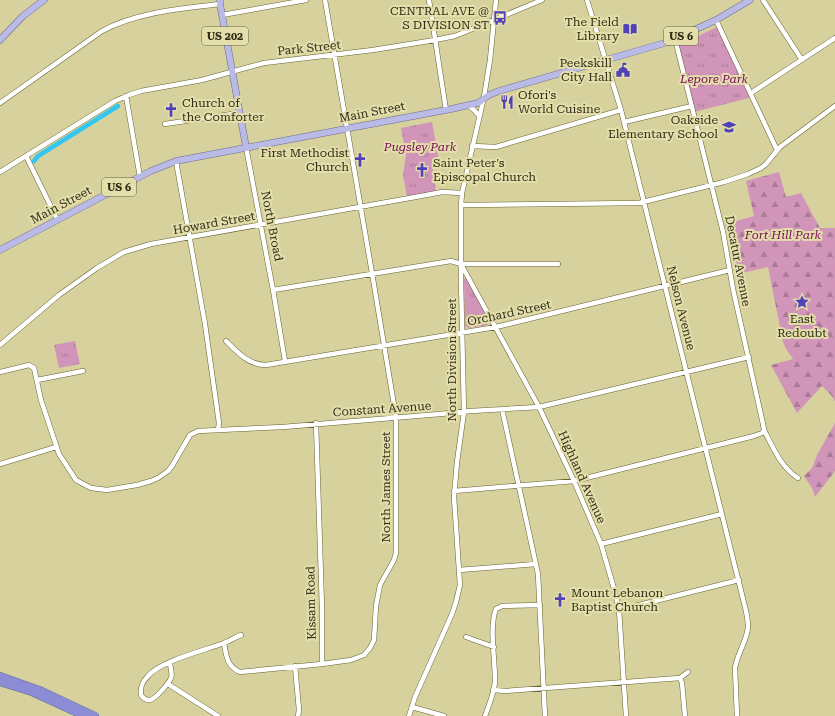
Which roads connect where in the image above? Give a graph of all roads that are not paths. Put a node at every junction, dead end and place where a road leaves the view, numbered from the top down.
1 (44, 0) edge
2 (306, 0) edge
3 (325, 0) edge
4 (428, 0) edge
5 (496, 0) edge
6 (542, 0) edge
7 (587, 0) edge
8 (750, 0) edge
9 (763, 0) edge
10 (220, 2) edge
11 (222, 15) junction
12 (494, 20) junction
13 (716, 20) junction
14 (835, 38) edge
15 (675, 39) junction
16 (0, 40) edge
17 (435, 40) junction
18 (334, 54) junction
19 (606, 60) junction
20 (802, 60) junction
21 (232, 72) junction
22 (751, 93) junction
23 (126, 96) junction
24 (483, 99) junction
25 (0, 103) edge
26 (468, 105) junction
27 (692, 106) junction
28 (835, 106) edge
29 (446, 110) junction
30 (621, 110) junction
31 (239, 113) junction
32 (479, 116) junction
33 (624, 122) junction
34 (166, 124) dead end
35 (347, 128) junction
36 (472, 146) junction
37 (246, 147) junction
38 (777, 150) junction
39 (26, 156) junction
40 (176, 161) junction
41 (0, 172) edge
42 (140, 177) junction
43 (712, 185) junction
44 (462, 193) junction
45 (644, 202) junction
46 (461, 205) junction
47 (361, 207) junction
48 (57, 219) junction
49 (261, 225) junction
50 (189, 238) junction
51 (0, 250) edge
52 (461, 264) junction
53 (558, 264) dead end
54 (730, 270) junction
55 (372, 274) junction
56 (665, 286) junction
57 (273, 290) junction
58 (496, 327) junction
59 (462, 333) junction
60 (226, 341) dead end
61 (0, 345) edge
62 (384, 345) junction
63 (749, 357) junction
64 (285, 361) junction
65 (83, 371) dead end
66 (686, 371) junction
67 (0, 372) edge
68 (37, 380) junction
69 (539, 406) junction
70 (502, 409) junction
71 (464, 412) junction
72 (396, 417) junction
73 (316, 423) junction
74 (218, 430) junction
75 (764, 430) junction
76 (56, 447) junction
77 (705, 448) junction
78 (0, 464) edge
79 (798, 478) dead end
80 (574, 481) junction
81 (519, 485) junction
82 (454, 490) junction
83 (722, 514) junction
84 (601, 544) junction
85 (536, 564) junction
86 (459, 570) junction
87 (739, 580) junction
88 (540, 605) junction
89 (619, 610) junction
90 (241, 635) dead end
91 (466, 636) dead end
92 (224, 643) junction
93 (494, 647) junction
94 (170, 663) junction
95 (322, 664) junction
96 (295, 666) junction
97 (688, 672) dead end
98 (0, 676) edge
99 (680, 678) junction
100 (0, 682) edge
101 (624, 682) junction
102 (168, 684) junction
103 (544, 688) junction
104 (493, 690) junction
105 (412, 707) junction
106 (84, 716) edge
107 (95, 716) edge
108 (218, 716) edge
109 (298, 716) edge
110 (409, 716) edge
111 (444, 716) edge
112 (486, 716) edge
113 (545, 716) edge
114 (626, 716) edge
115 (685, 716) edge
116 (737, 716) edge

1 - 16 main road
2 - 11 street
3 - 18 street, North James Street
4 - 17 street
5 - 12 street, North Division Street
6 - 12 street, Park Street
7 - 19 street, Nelson Avenue
8 - 13 main road, Main Street / US 6
9 - 20 street
10 - 11 main road, US 202
10 - 25 street
11 - 21 main road, US 202
12 - 17 street, Park Street
12 - 24 street, North Division Street
13 - 15 main road, Main Street / US 6
13 - 22 street
14 - 20 street
15 - 19 main road, Main Street / US 6
15 - 27 street, Decatur Avenue
17 - 18 street, Park Street
17 - 29 street
18 - 21 street, Park Street
18 - 35 street, North James Street
19 - 24 main road, Main Street / US 6
19 - 30 street, Nelson Avenue
20 - 22 street
21 - 23 street, Park Street
21 - 31 main road, North Broad / US 202
22 - 38 street
23 - 39 street, Park Street
23 - 42 street
24 - 26 main road, Main Street / US 6
24 - 32 street, North Division Street
26 - 29 main road, Main Street / US 6
26 - 32 street
27 - 33 street
27 - 43 street, Decatur Avenue
28 - 38 street
29 - 35 main road, Main Street / US 6
30 - 33 street, Nelson Avenue
30 - 36 street
31 - 34 street
31 - 37 main road, North Broad / US 202
32 - 36 street, North Division Street
33 - 45 street, Nelson Avenue
35 - 37 main road, Main Street / US 6
35 - 47 street, North James Street
36 - 44 street, North Division Street
37 - 40 main road, Main Street / US 6
37 - 49 street, North Broad
38 - 43 street
39 - 41 street
39 - 48 street
40 - 42 main road, Main Street / US 6
40 - 50 street
42 - 48 main road, Main Street / US 6
43 - 45 street
43 - 54 street, Decatur Avenue
44 - 46 street, North Division Street
44 - 47 street, Howard Street
45 - 46 street
45 - 56 street, Nelson Avenue
46 - 52 street, North Division Street
47 - 49 street, Howard Street
47 - 55 street, North James Street
48 - 51 main road, Main Street / US 6
49 - 50 street, Howard Street
49 - 57 street, North Broad
50 - 61 street, Howard Street
50 - 74 street
52 - 53 street
52 - 55 street
52 - 58 street, Highland Avenue
52 - 59 street, North Division Street
54 - 56 street, Orchard Street
54 - 63 street, Decatur Avenue
55 - 57 street
55 - 62 street, North James Street
56 - 58 street, Orchard Street
56 - 66 street, Nelson Avenue
57 - 64 street, North Broad
58 - 59 street, Orchard Street
58 - 69 street, Highland Avenue
59 - 62 street, Orchard Street
59 - 71 street, North Division Street
60 - 64 street, Orchard Street
62 - 64 street, Orchard Street
62 - 72 street, North James Street
63 - 66 street, Constant Avenue
63 - 75 street, Decatur Avenue
65 - 68 street
66 - 69 street, Constant Avenue
66 - 77 street, Nelson Avenue
67 - 68 street, Constant Avenue
68 - 76 street, Constant Avenue
69 - 70 street, Constant Avenue
69 - 80 street, Highland Avenue
70 - 71 street, Constant Avenue
70 - 81 street
71 - 72 street, Constant Avenue
71 - 82 street, North Division Street
72 - 73 street, Constant Avenue
72 - 95 street, North James Street
73 - 74 street, Constant Avenue
73 - 95 street, Kissam Road
74 - 76 street, Constant Avenue
75 - 77 street
75 - 79 street, Decatur Avenue
76 - 78 street
77 - 80 street
77 - 83 street, Nelson Avenue
80 - 81 street
80 - 84 street, Highland Avenue
81 - 82 street
81 - 85 street
82 - 86 street, North Division Street
83 - 84 street
83 - 87 street, Nelson Avenue
84 - 89 street, Highland Avenue
85 - 86 street
85 - 88 street
86 - 105 street, North Division Street
87 - 89 street
87 - 116 street, Nelson Avenue
88 - 93 street
88 - 103 street
89 - 101 street, Highland Avenue
90 - 92 street
91 - 93 street
92 - 94 street
92 - 96 street
93 - 104 street
94 - 102 street
94 - 102 street
95 - 96 street
96 - 109 street
97 - 99 street
98 - 107 highway
99 - 101 street
99 - 115 street
100 - 106 highway
101 - 103 street
101 - 114 street, Highland Avenue
102 - 108 street
103 - 104 street
103 - 113 street
104 - 112 street
105 - 110 street, North Division Street
105 - 111 street

